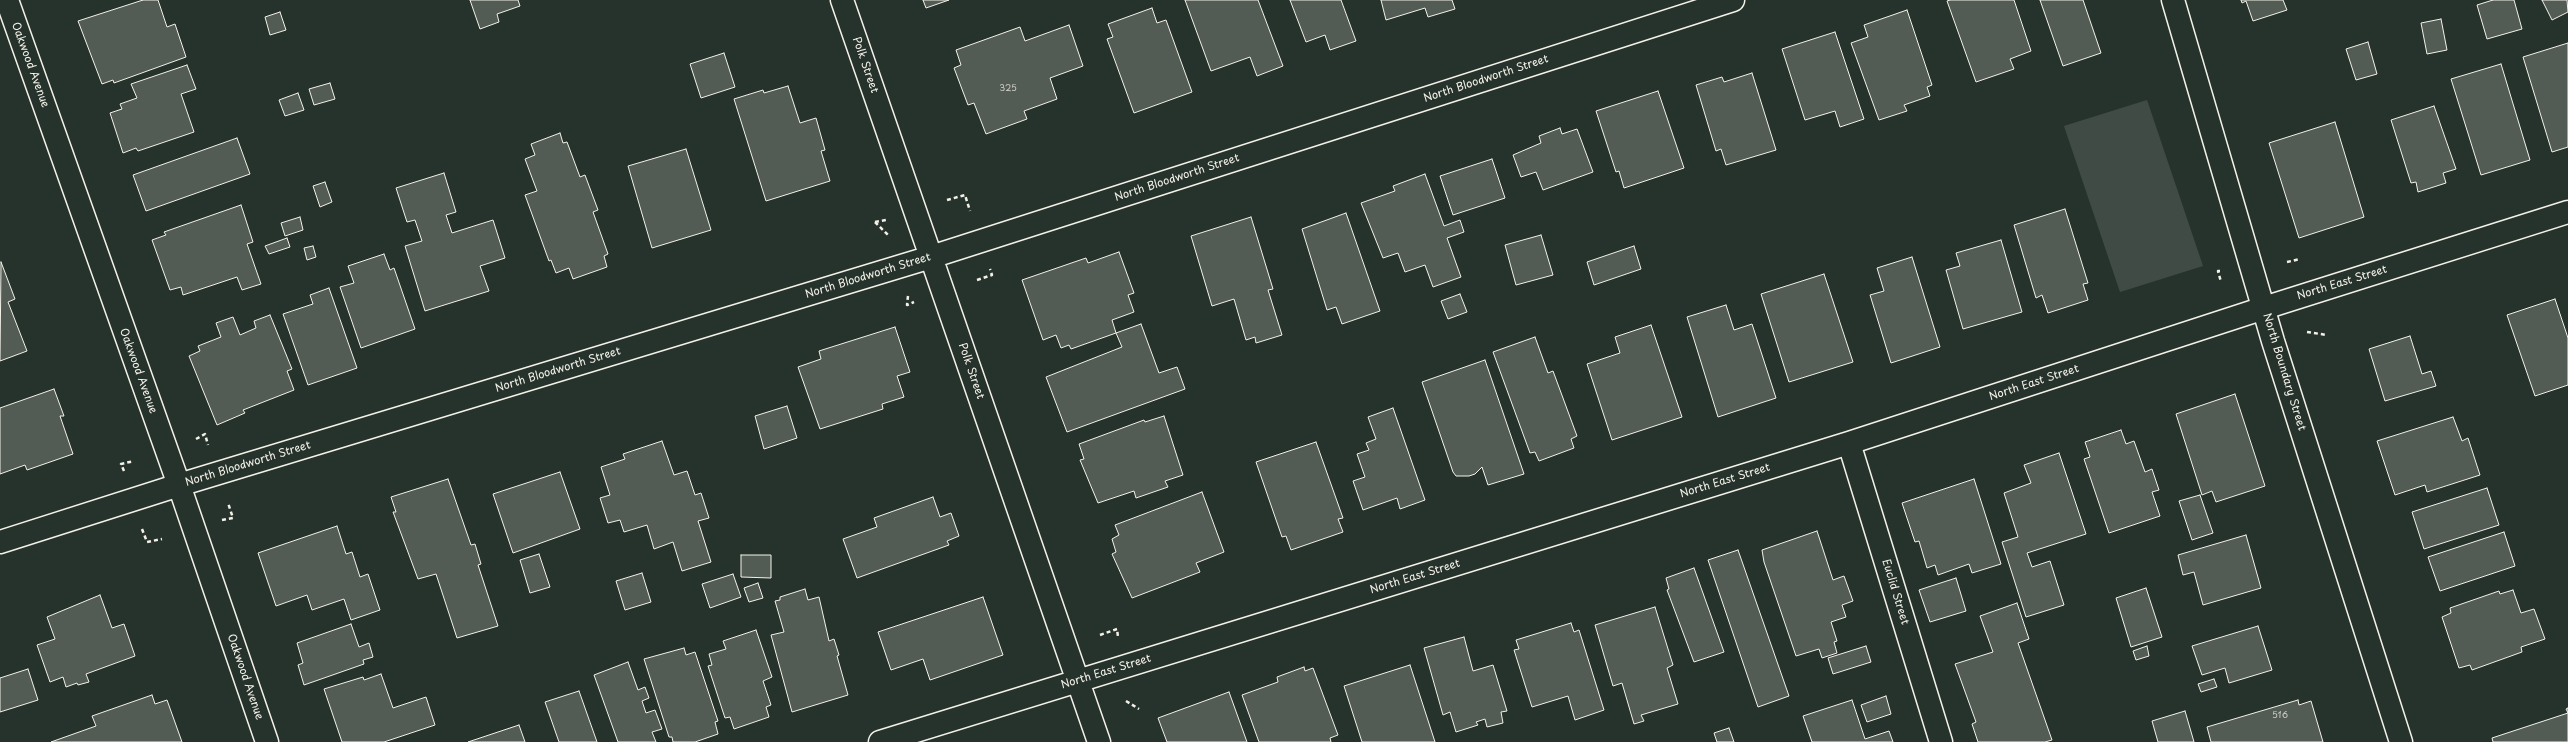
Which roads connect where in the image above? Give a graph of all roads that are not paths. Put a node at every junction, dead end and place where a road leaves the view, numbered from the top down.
1 (7, 0) edge
2 (842, 0) edge
3 (1733, 0) edge
4 (2173, 0) edge
5 (1681, 8) edge
6 (2568, 212) edge
7 (931, 257) junction
8 (2264, 308) junction
9 (1849, 443) junction
10 (179, 485) junction
11 (0, 542) edge
12 (1078, 681) junction
13 (267, 742) edge
14 (880, 742) edge
15 (1099, 742) edge
16 (1941, 742) edge
17 (2401, 742) edge

1 - 10 street, Oakwood Avenue
2 - 7 street, Polk Street
3 - 5 street, North Bloodworth Street
4 - 8 street, North Boundary Street
5 - 7 street, North Bloodworth Street
6 - 8 street, North East Street
7 - 10 street, North Bloodworth Street
7 - 12 street, Polk Street
8 - 9 street, North East Street
8 - 17 street, North Boundary Street
9 - 12 street, North East Street
9 - 16 street, Euclid Street
10 - 11 street, North Bloodworth Street
10 - 13 street, Oakwood Avenue
12 - 14 street, North East Street
12 - 15 street, Polk Street

